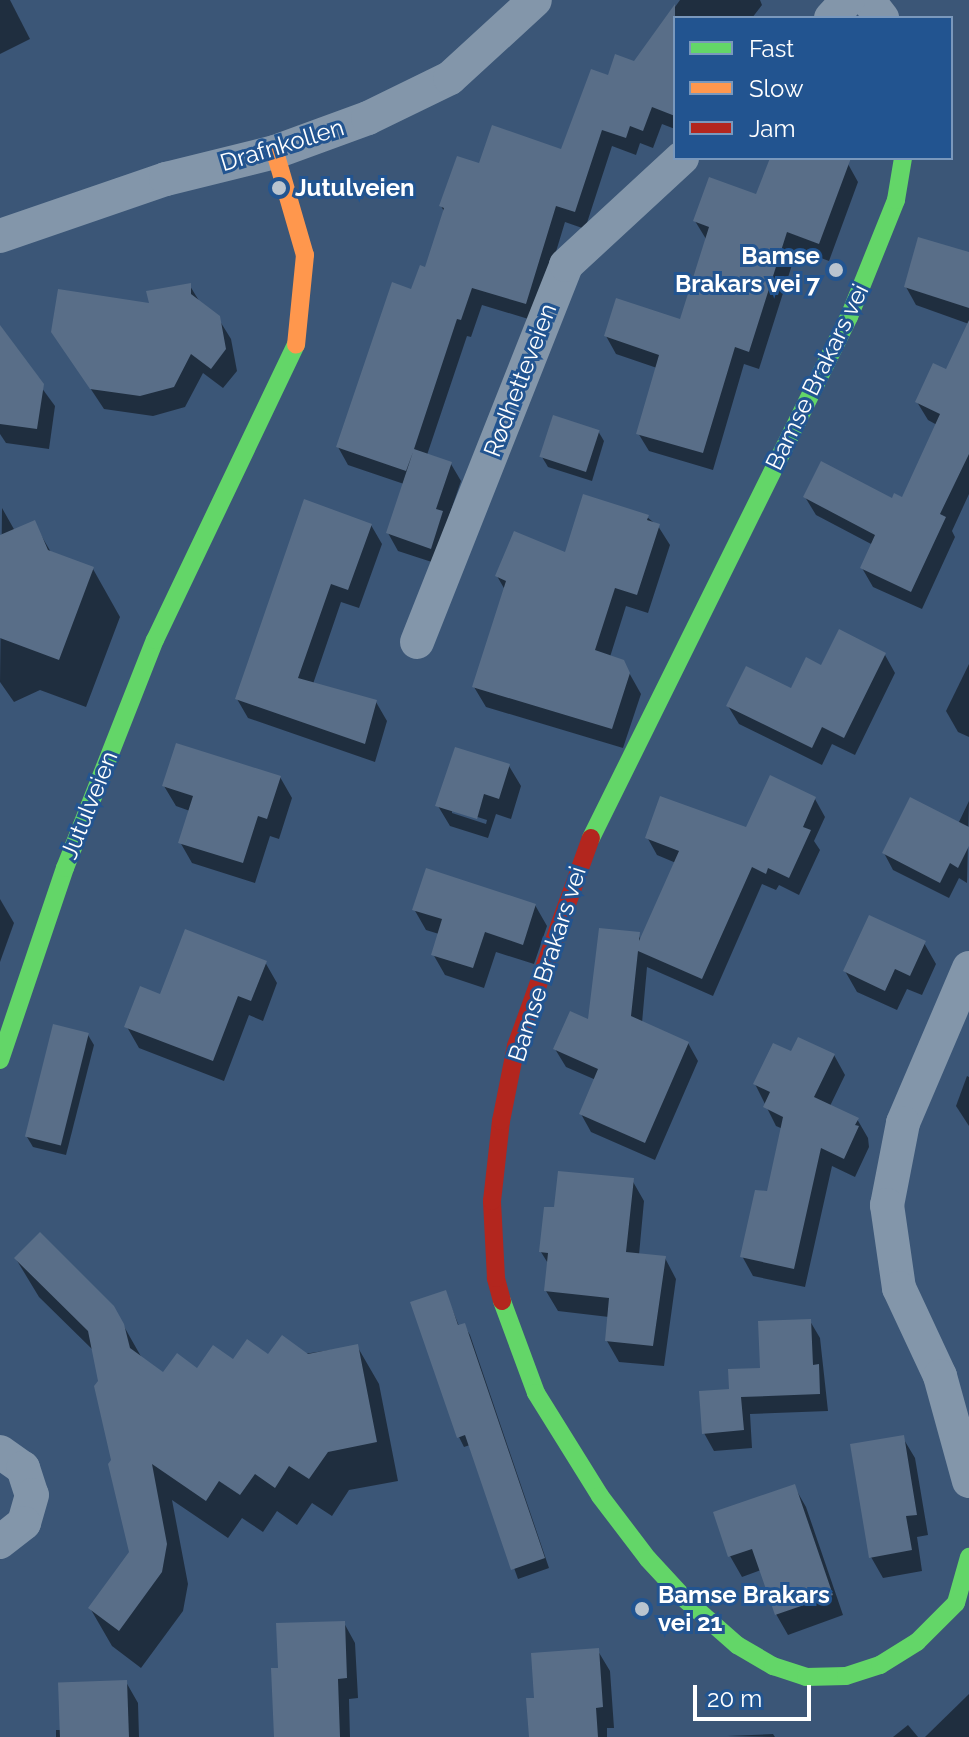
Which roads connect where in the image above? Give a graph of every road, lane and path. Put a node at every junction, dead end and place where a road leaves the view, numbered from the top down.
1 (535, 0) edge
2 (848, 0) edge
3 (868, 0) edge
4 (833, 16) edge
5 (880, 16) edge
6 (275, 152) junction
7 (680, 160) edge
8 (903, 160) edge
9 (0, 236) edge
10 (417, 642) dead end
11 (969, 968) edge
12 (0, 1060) edge
13 (0, 1452) edge
14 (969, 1481) edge
15 (0, 1542) edge
16 (969, 1557) edge

1 - 6 street, Drafnkollen
2 - 4 street
3 - 5 street
6 - 9 street, Drafnkollen
6 - 12 street, Jutulveien
7 - 10 street, Rødhetteveien
8 - 16 street, Bamse Brakars vei
11 - 14 street
13 - 15 street

